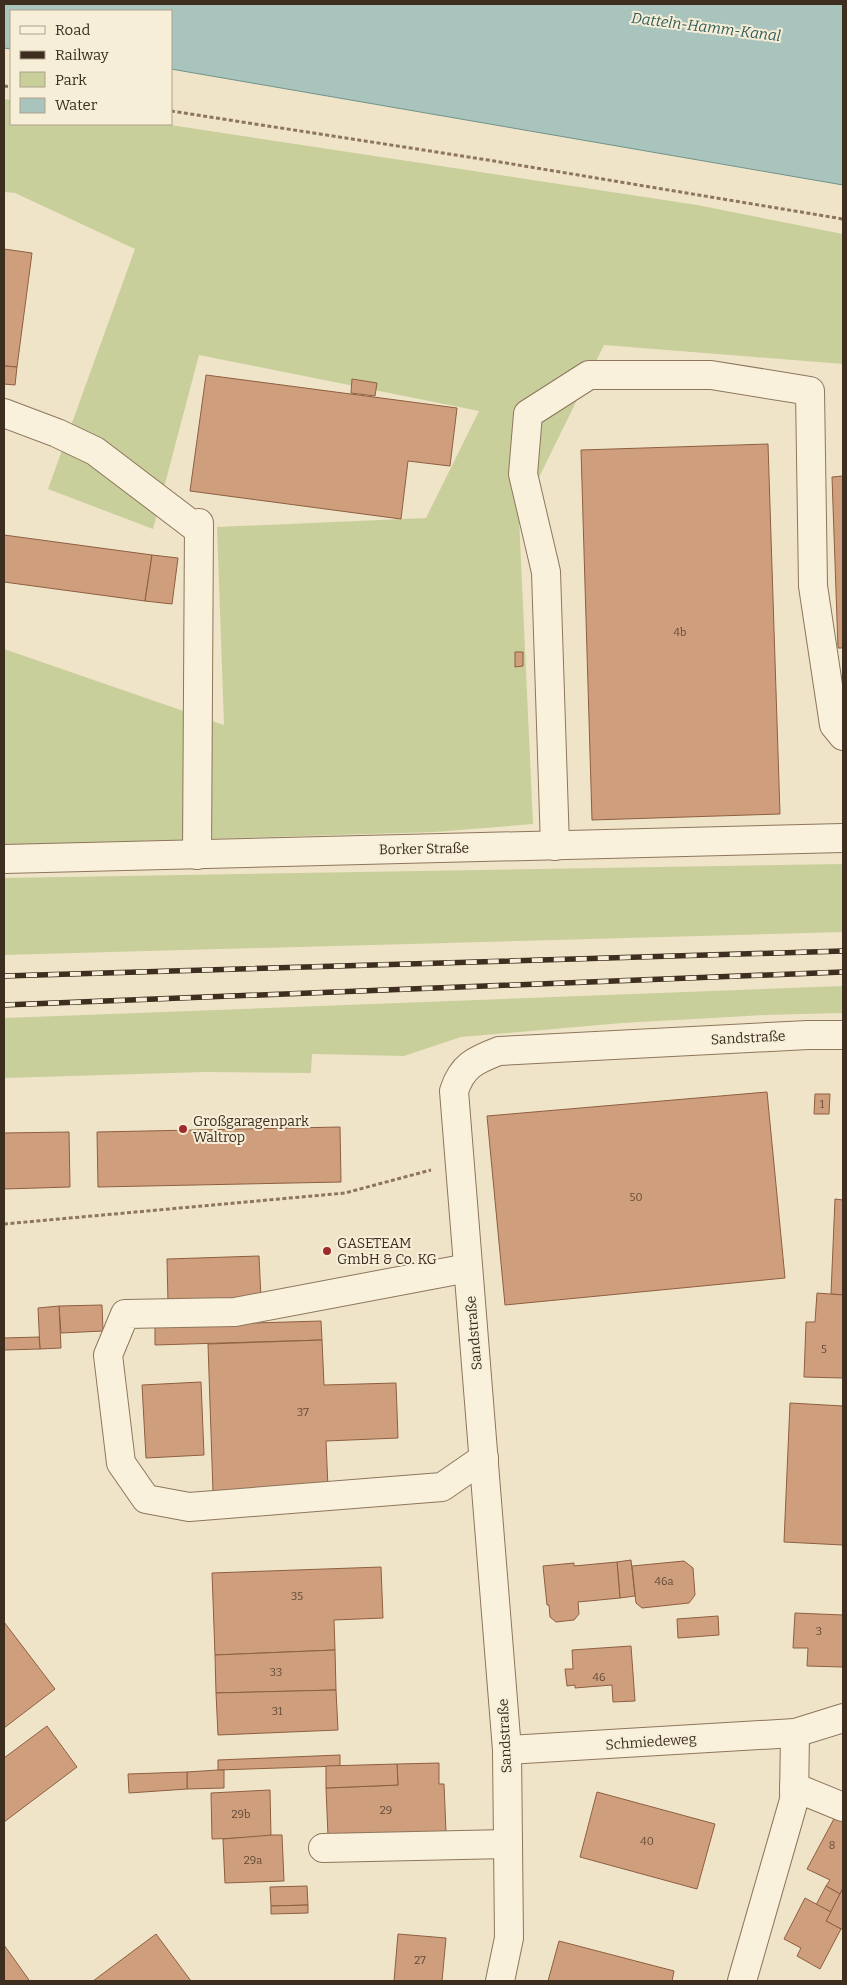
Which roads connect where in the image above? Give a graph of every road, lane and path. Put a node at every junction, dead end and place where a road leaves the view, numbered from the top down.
1 (172, 111) edge
2 (843, 219) edge
3 (4, 413) edge
4 (843, 736) edge
5 (843, 838) edge
6 (555, 846) junction
7 (197, 855) junction
8 (4, 859) edge
9 (843, 1035) edge
10 (460, 1163) junction
11 (4, 1224) edge
12 (468, 1268) junction
13 (484, 1458) junction
14 (843, 1718) edge
15 (795, 1733) junction
16 (507, 1750) junction
17 (794, 1787) junction
18 (843, 1807) edge
19 (508, 1844) junction
20 (323, 1848) dead end
21 (500, 1981) edge
22 (742, 1981) edge

1 - 2 path
3 - 7 street
4 - 6 street
5 - 6 street, Borker Straße
6 - 7 street, Borker Straße
7 - 8 street, Borker Straße
9 - 10 street, Sandstraße
10 - 11 path
10 - 12 street, Sandstraße
12 - 13 street, Sandstraße
12 - 13 street
13 - 16 street, Sandstraße
14 - 15 street, Schmiedeweg
15 - 16 street, Schmiedeweg
15 - 17 street
16 - 19 street, Sandstraße
17 - 18 street
17 - 22 street
19 - 20 street
19 - 21 street, Sandstraße

